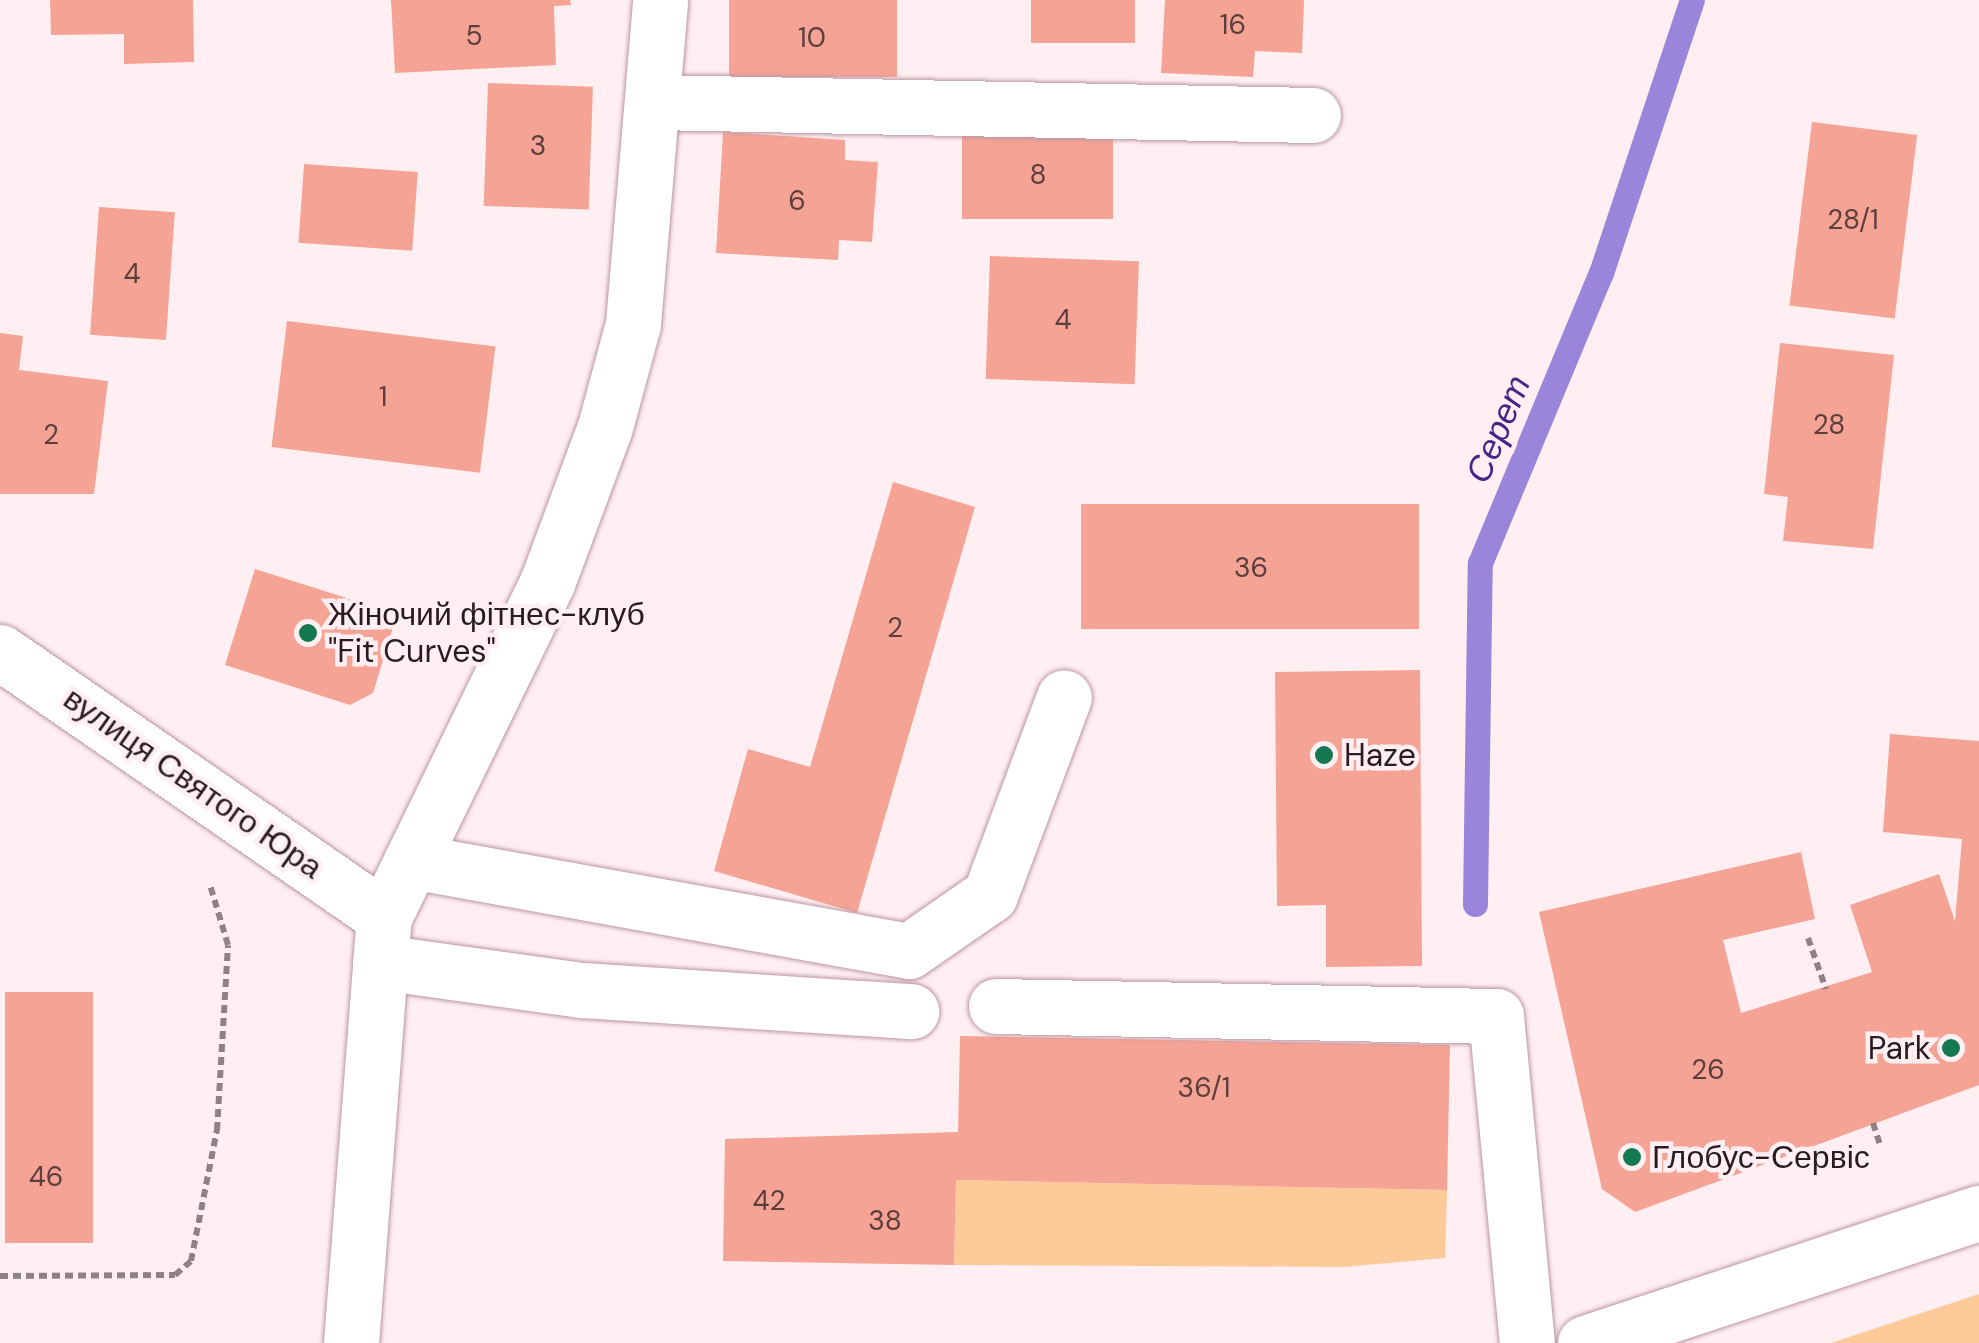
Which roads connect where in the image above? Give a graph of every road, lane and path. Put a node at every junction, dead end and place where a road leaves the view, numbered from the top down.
1 (660, 0) edge
2 (654, 102) junction
3 (1313, 115) dead end
4 (0, 652) edge
5 (1064, 697) dead end
6 (411, 861) junction
7 (202, 866) dead end
8 (1808, 938) dead end
9 (382, 939) junction
10 (1826, 989) dead end
11 (996, 1006) dead end
12 (910, 1011) dead end
13 (1873, 1122) dead end
14 (1881, 1147) dead end
15 (1979, 1213) edge
16 (0, 1276) edge
17 (351, 1343) edge
18 (1526, 1343) edge
19 (1585, 1343) edge

1 - 2 street
2 - 3 street
2 - 6 street
4 - 9 street, вулиця Святого Юра
5 - 6 street
6 - 9 street
7 - 16 path
8 - 10 path
9 - 12 street
9 - 17 street
11 - 18 street
13 - 14 path
15 - 19 street

